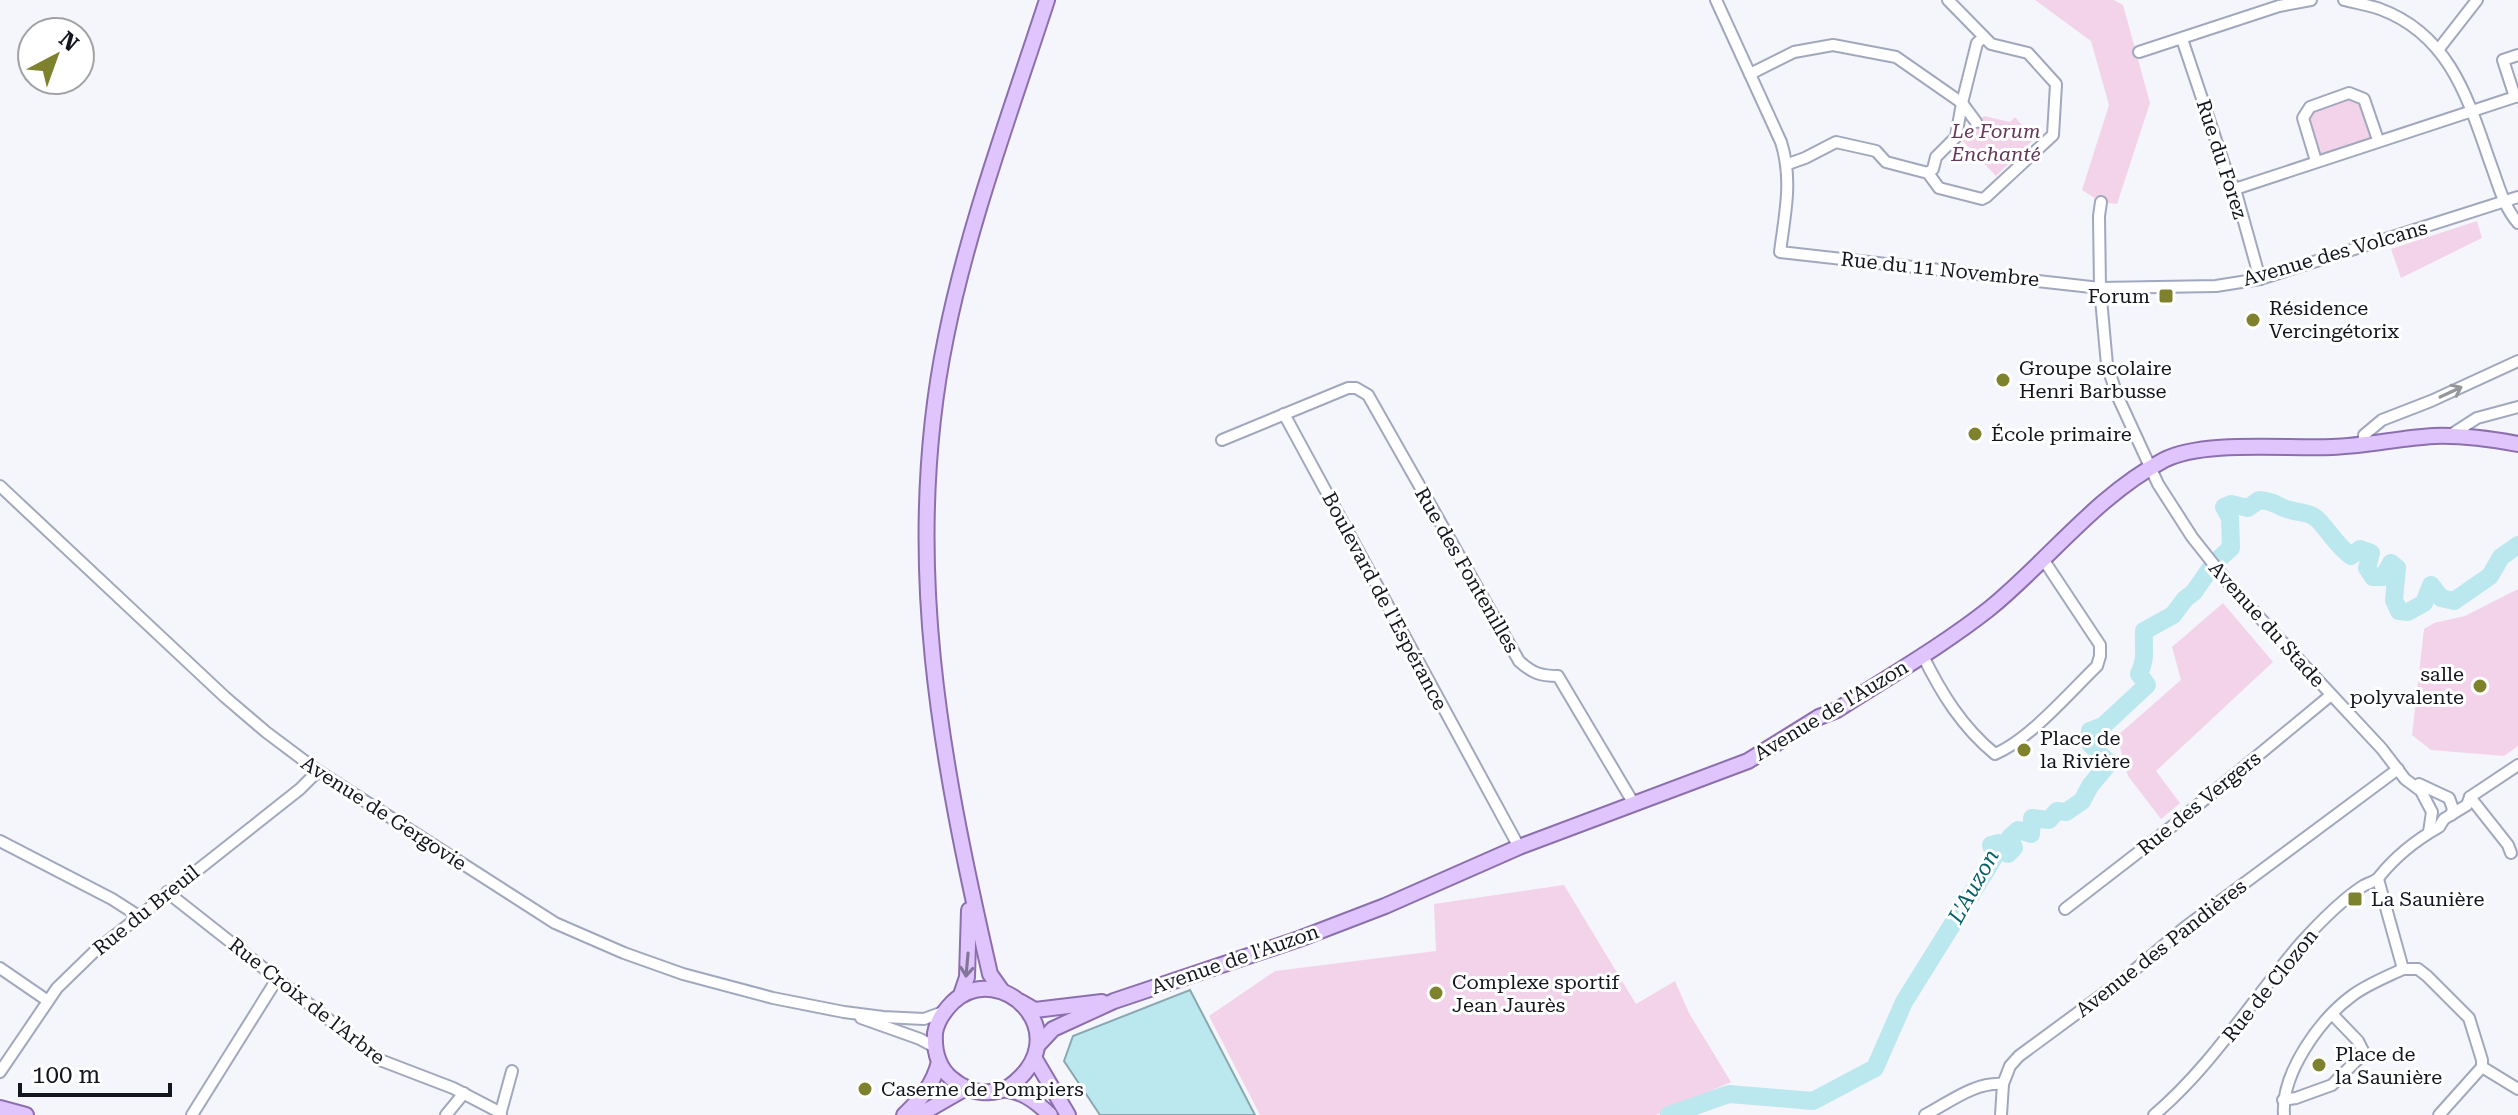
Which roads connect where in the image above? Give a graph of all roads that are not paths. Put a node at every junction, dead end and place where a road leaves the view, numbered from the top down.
1 (1047, 0) edge
2 (1716, 0) edge
3 (1948, 0) edge
4 (2311, 0) edge
5 (2344, 0) edge
6 (2477, 0) edge
7 (2261, 5) edge
8 (2382, 5) edge
9 (1984, 37) junction
10 (2182, 39) junction
11 (2438, 50) junction
12 (2139, 52) dead end
13 (2518, 55) edge
14 (1750, 74) junction
15 (2517, 97) edge
16 (1962, 103) junction
17 (2473, 111) junction
18 (1976, 122) dead end
19 (2378, 140) junction
20 (2316, 161) junction
21 (1788, 164) junction
22 (1928, 173) junction
23 (2235, 189) junction
24 (2518, 197) edge
25 (2505, 201) junction
26 (2101, 202) dead end
27 (2518, 223) edge
28 (2260, 279) junction
29 (2100, 288) junction
30 (2518, 361) edge
31 (2518, 407) edge
32 (1284, 414) junction
33 (2449, 436) junction
34 (1222, 440) dead end
35 (2518, 444) edge
36 (2364, 446) junction
37 (2151, 468) junction
38 (0, 486) edge
39 (2043, 559) junction
40 (1922, 654) junction
41 (2331, 695) junction
42 (2518, 765) edge
43 (2398, 769) junction
44 (318, 771) junction
45 (2446, 797) junction
46 (2470, 797) junction
47 (1634, 804) junction
48 (2431, 810) junction
49 (2447, 817) junction
50 (2429, 832) junction
51 (0, 841) edge
52 (1519, 847) junction
53 (2511, 853) dead end
54 (968, 878) junction
55 (2378, 879) junction
56 (167, 892) junction
57 (2065, 909) dead end
58 (137, 915) junction
59 (0, 968) edge
60 (2403, 969) junction
61 (277, 979) junction
62 (1002, 991) junction
63 (961, 995) junction
64 (48, 1001) junction
65 (1020, 1001) junction
66 (1114, 1001) junction
67 (844, 1012) junction
68 (943, 1012) junction
69 (2332, 1014) junction
70 (935, 1047) junction
71 (1037, 1052) junction
72 (939, 1062) junction
73 (2482, 1067) junction
74 (512, 1071) dead end
75 (0, 1072) edge
76 (2003, 1084) junction
77 (966, 1088) junction
78 (1006, 1089) junction
79 (2518, 1089) edge
80 (464, 1093) junction
81 (2283, 1100) junction
82 (0, 1108) edge
83 (501, 1114) edge
84 (26, 1115) edge
85 (192, 1115) edge
86 (446, 1115) edge
87 (904, 1115) edge
88 (919, 1115) edge
89 (1050, 1115) edge
90 (1068, 1115) edge
91 (1925, 1115) edge
92 (2001, 1115) edge
93 (2154, 1115) edge
94 (2284, 1115) edge
95 (2439, 1115) edge

1 - 54 main road
2 - 14 street
3 - 9 street
4 - 7 street
5 - 8 street
6 - 11 street
7 - 10 street
8 - 11 street
9 - 16 street
9 - 22 street
10 - 12 street
10 - 23 street, Rue du Forez
11 - 17 street
13 - 15 street
14 - 16 street
14 - 21 street
15 - 17 street
16 - 18 street
16 - 22 street
17 - 19 street
17 - 25 street
19 - 20 street
19 - 20 street
20 - 23 street
21 - 22 street
21 - 29 street, Rue du 11 Novembre
23 - 28 street, Rue du Forez
24 - 25 street, Avenue des Volcans
25 - 27 street
25 - 28 street, Avenue des Volcans
26 - 29 street, Avenue du Stade
28 - 29 street, Avenue des Volcans
29 - 37 street, Avenue du Stade
36 -> 30 street
31 - 33 street
32 - 34 street
32 - 47 street, Rue des Fontenilles
32 - 52 street, Boulevard de l'Espérance
33 - 35 main road, Avenue de l'Auzon
33 - 36 main road, Avenue de l'Auzon
36 - 37 main road, Avenue de l'Auzon
37 - 39 main road, Avenue de l'Auzon
37 - 41 street, Avenue du Stade
38 - 44 street, Avenue de Gergovie
39 - 40 main road, Avenue de l'Auzon
39 - 40 street
40 - 47 main road, Avenue de l'Auzon
41 - 43 street, Avenue du Stade
41 - 57 street, Rue des Vergers
42 - 46 street, Rue de Clozon
43 - 45 street, Avenue du Stade
43 - 48 street, Avenue du Stade
43 - 76 street, Avenue des Pandières
44 - 56 street, Rue du Breuil
44 - 67 street, Avenue de Gergovie
45 - 46 street
45 - 48 street
45 - 49 street
46 - 49 street, Rue de Clozon
46 - 53 street
47 - 52 main road, Avenue de l'Auzon
48 - 49 street
48 - 50 street
49 - 50 street, Rue de Clozon
50 - 55 street, Rue de Clozon
51 - 58 street
52 - 66 main road, Avenue de l'Auzon
54 - 62 main road
54 -> 63 main road
55 - 60 street
55 - 93 street, Rue de Clozon
56 - 58 street, Rue du Breuil
56 - 61 street, Rue Croix de l'Arbre
58 - 64 street, Rue du Breuil
59 - 64 street
60 - 69 street
60 - 73 street
61 - 80 street, Rue Croix de l'Arbre
61 - 85 street
62 - 63 main road
62 - 65 main road
63 - 68 main road
64 - 75 street, Rue du Breuil
65 - 66 main road
65 - 71 main road
66 - 71 main road
67 - 68 street, Avenue de Gergovie
67 - 70 street, Avenue de Gergovie
68 - 70 main road
69 - 81 street
69 - 81 street
70 - 72 main road
71 - 78 main road
71 - 90 main road
72 - 77 main road
72 - 87 main road
73 - 79 street
73 - 95 street
74 - 83 street
76 - 91 street
76 - 92 street
77 - 78 main road
77 - 88 main road
78 - 89 main road
80 - 83 street, Rue Croix de l'Arbre
80 - 86 street
81 - 94 street
82 - 84 main road

